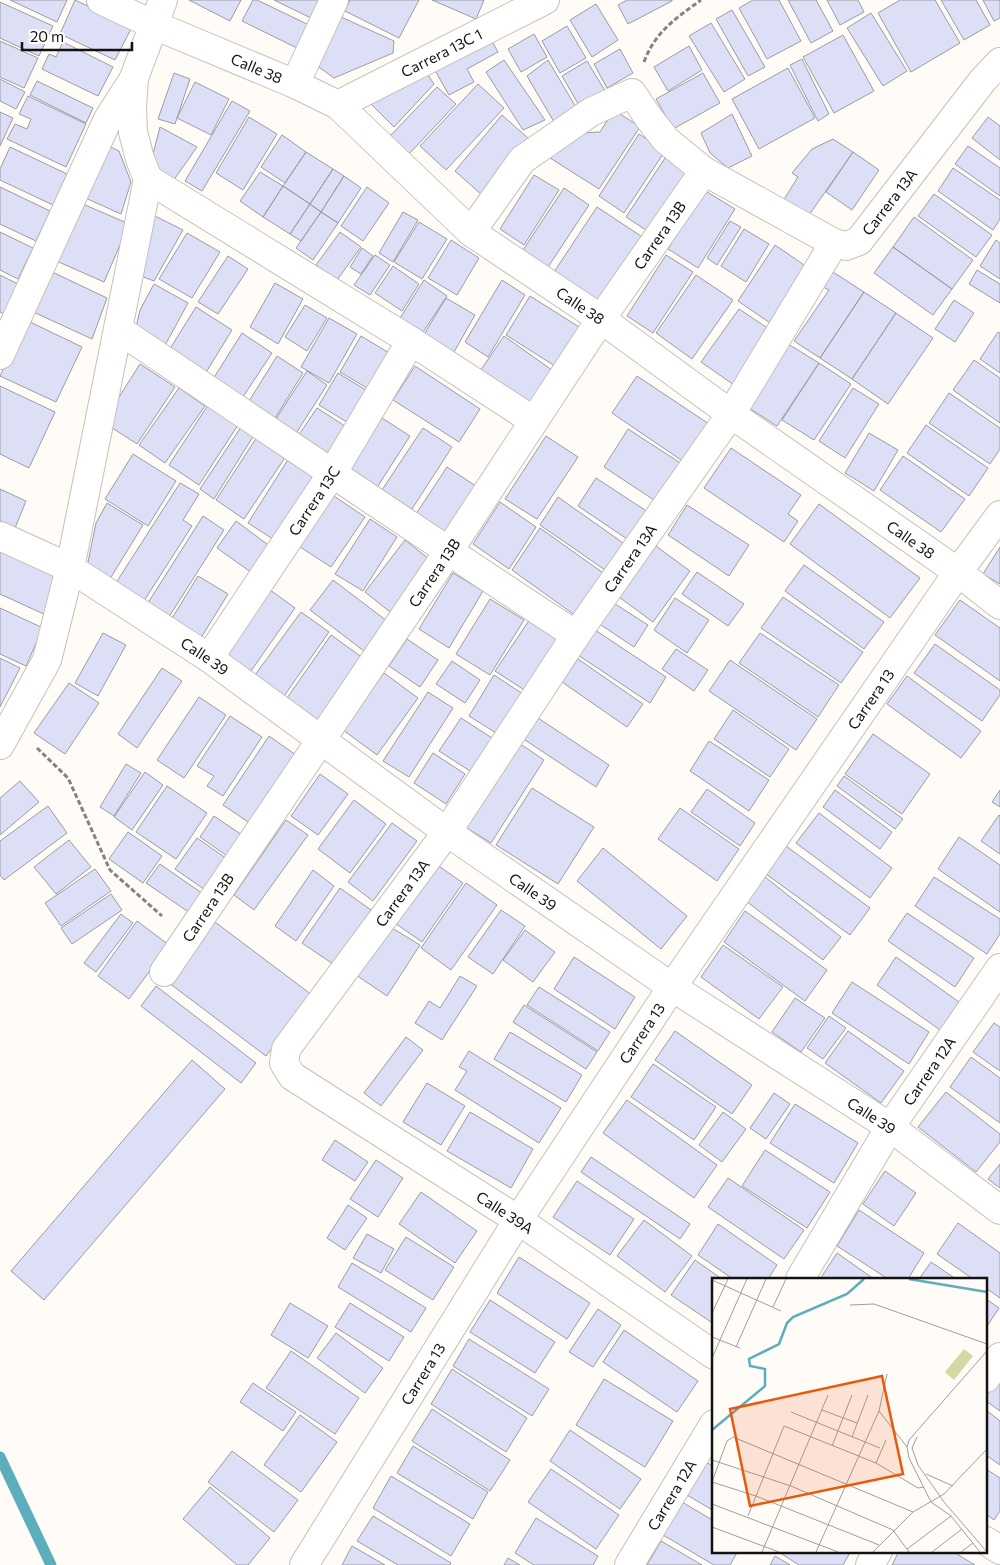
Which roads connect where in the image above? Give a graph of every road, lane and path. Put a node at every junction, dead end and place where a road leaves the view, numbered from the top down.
1 (101, 0) edge
2 (334, 0) edge
3 (545, 0) edge
4 (701, 0) edge
5 (159, 12) edge
6 (1000, 62) edge
7 (134, 78) junction
8 (295, 84) junction
9 (632, 93) junction
10 (338, 105) junction
11 (704, 171) junction
12 (148, 179) junction
13 (471, 232) junction
14 (834, 243) junction
15 (600, 319) junction
16 (119, 330) junction
17 (412, 341) junction
18 (0, 355) edge
19 (731, 414) junction
20 (534, 421) junction
21 (333, 472) junction
22 (1000, 515) edge
23 (0, 536) edge
24 (448, 552) junction
25 (70, 568) junction
26 (958, 572) junction
27 (1000, 605) edge
28 (576, 635) junction
29 (209, 658) junction
30 (6, 734) edge
31 (322, 741) junction
32 (447, 832) junction
33 (188, 937) junction
34 (1000, 968) edge
35 (164, 972) dead end
36 (672, 987) junction
37 (292, 1076) joint
38 (890, 1127) junction
39 (1000, 1210) edge
40 (518, 1220) junction
41 (801, 1278) edge
42 (712, 1354) edge
43 (1000, 1357) edge
44 (988, 1375) edge
45 (712, 1427) edge
46 (988, 1542) edge
47 (1000, 1550) edge
48 (877, 1552) edge
49 (304, 1565) edge
50 (629, 1565) edge
51 (870, 1565) edge

1 - 5 street, Calle 38
2 - 8 street
3 - 10 street, Carrera 13C 1
4 - 9 path
5 - 7 street
5 - 8 street, Calle 38
6 - 14 street, Carrera 13A
7 - 12 street
7 - 18 street
8 - 10 street, Calle 38
9 - 11 street
9 - 13 street
10 - 13 street, Calle 38
11 - 14 street
11 - 15 street, Carrera 13B
12 - 16 street
12 - 17 street
13 - 15 street, Calle 38
14 - 19 street, Carrera 13A
15 - 19 street, Calle 38
15 - 20 street, Carrera 13B
16 - 21 street
16 - 25 street
17 - 20 street
17 - 21 street, Carrera 13C
19 - 26 street, Calle 38
19 - 28 street, Carrera 13A
20 - 24 street, Carrera 13B
21 - 24 street
21 - 29 street, Carrera 13C
22 - 26 street, Carrera 13
23 - 25 street, Calle 39
24 - 28 street
24 - 31 street, Carrera 13B
25 - 29 street, Calle 39
25 - 30 street
26 - 27 street, Calle 38
26 - 36 street, Carrera 13
28 - 32 street, Carrera 13A
29 - 31 street, Calle 39
30 - 33 path
31 - 32 street, Calle 39
31 - 33 street, Carrera 13B
32 - 36 street, Calle 39
32 - 37 street, Carrera 13A
33 - 35 street, Carrera 13B
34 - 38 street, Carrera 12A
36 - 38 street, Calle 39
36 - 40 street, Carrera 13
37 - 40 street, Calle 39A
38 - 39 street, Calle 39
38 - 41 street, Carrera 12A
40 - 42 street, Calle 39A
40 - 49 street, Carrera 13
43 - 44 street
45 - 50 street, Carrera 12A
46 - 47 street
48 - 51 street

